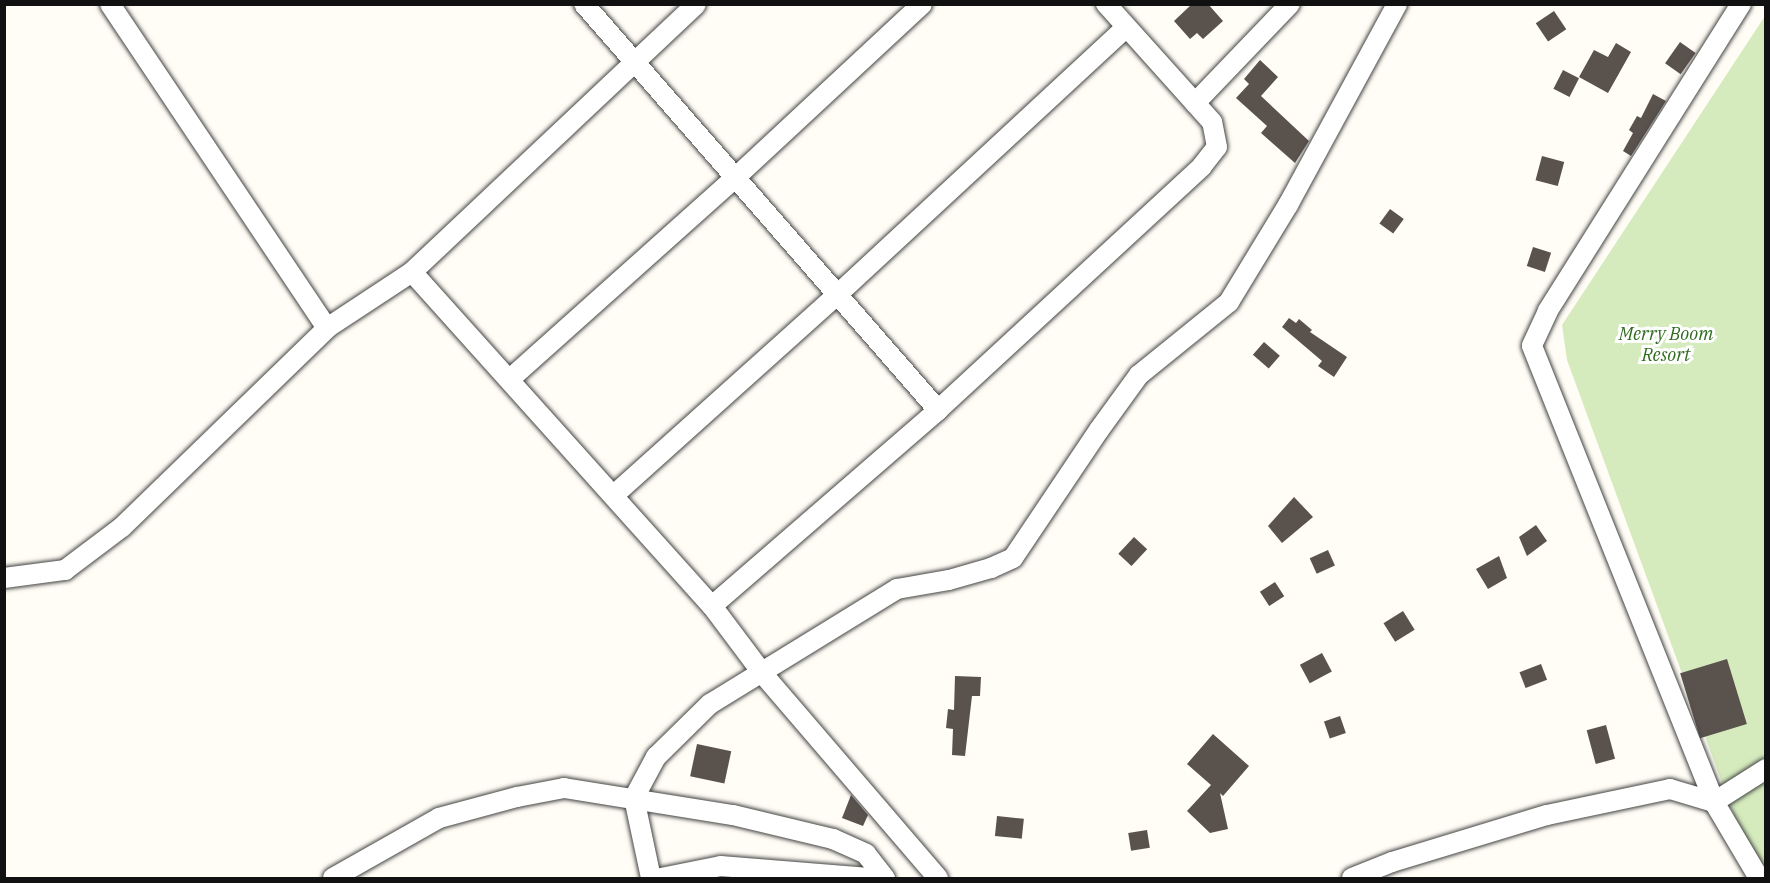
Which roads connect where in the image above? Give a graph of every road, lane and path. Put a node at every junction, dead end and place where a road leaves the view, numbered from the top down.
1 (110, 4) edge
2 (584, 4) edge
3 (696, 4) edge
4 (922, 4) edge
5 (1106, 4) edge
6 (1290, 4) edge
7 (1397, 4) edge
8 (1741, 4) edge
9 (1126, 27) junction
10 (633, 61) junction
11 (1195, 103) junction
12 (735, 178) junction
13 (412, 272) junction
14 (837, 295) junction
15 (327, 328) junction
16 (510, 379) junction
17 (938, 410) junction
18 (614, 495) junction
19 (4, 578) edge
20 (712, 606) junction
21 (763, 674) junction
22 (1766, 769) edge
23 (634, 798) junction
24 (1714, 802) junction
25 (333, 879) edge
26 (651, 879) edge
27 (661, 879) edge
28 (869, 879) edge
29 (885, 879) edge
30 (938, 879) edge
31 (1352, 879) edge
32 (1759, 879) edge

1 - 15 street
2 - 10 street
3 - 10 street
4 - 12 street
5 - 9 street
6 - 11 street
7 - 21 street
8 - 24 street
9 - 11 street
9 - 14 street
10 - 12 street
10 - 13 street
11 - 17 street
12 - 14 street
12 - 16 street
13 - 15 street
13 - 16 street
14 - 17 street
14 - 18 street
15 - 19 street
16 - 18 street
17 - 20 street
18 - 20 street
20 - 21 street
21 - 23 street
21 - 30 street
22 - 24 street
23 - 25 street
23 - 26 street
23 - 29 street
24 - 31 street
24 - 32 street
27 - 28 street

